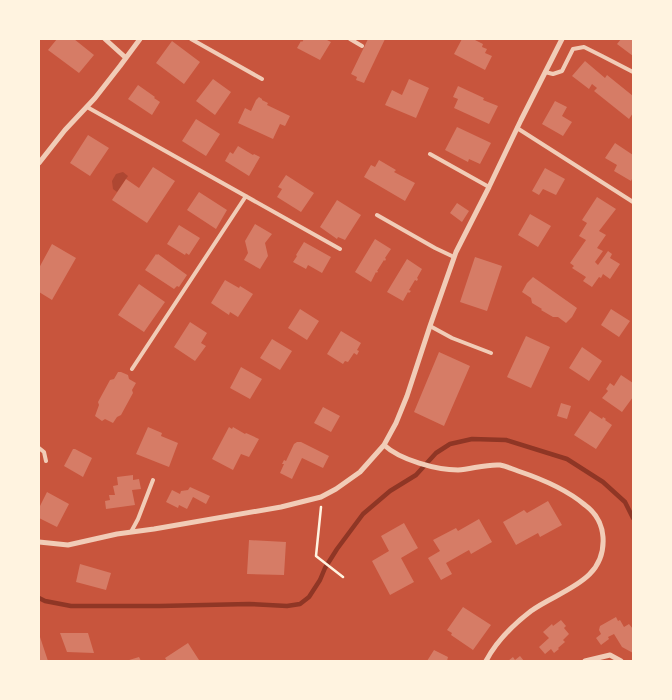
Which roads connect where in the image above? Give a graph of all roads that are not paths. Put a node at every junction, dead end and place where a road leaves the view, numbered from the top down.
1 (105, 39) edge
2 (140, 39) edge
3 (191, 39) edge
4 (350, 39) edge
5 (562, 39) edge
6 (362, 46) dead end
7 (126, 58) junction
8 (545, 72) junction
9 (633, 72) edge
10 (262, 79) dead end
11 (87, 107) junction
12 (517, 128) junction
13 (430, 154) dead end
14 (39, 163) edge
15 (489, 187) junction
16 (246, 196) junction
17 (633, 202) edge
18 (377, 215) dead end
19 (340, 250) dead end
20 (454, 256) junction
21 (430, 326) junction
22 (491, 352) dead end
23 (132, 368) dead end
24 (384, 445) junction
25 (39, 448) edge
26 (46, 462) dead end
27 (153, 480) dead end
28 (131, 532) junction
29 (39, 542) edge
30 (486, 661) edge
31 (585, 661) edge
32 (621, 661) edge

1 - 7 street
2 - 7 street
3 - 10 lane
4 - 6 lane
5 - 8 street
7 - 11 street
8 - 9 lane
8 - 12 street
11 - 14 street
11 - 16 lane
12 - 15 street
12 - 17 lane
13 - 15 lane
15 - 20 street
16 - 19 lane
16 - 23 lane
18 - 20 lane
20 - 21 street
21 - 22 lane
21 - 24 street
24 - 28 street
24 - 30 street
25 - 26 lane
27 - 28 lane
28 - 29 street
31 - 32 street

